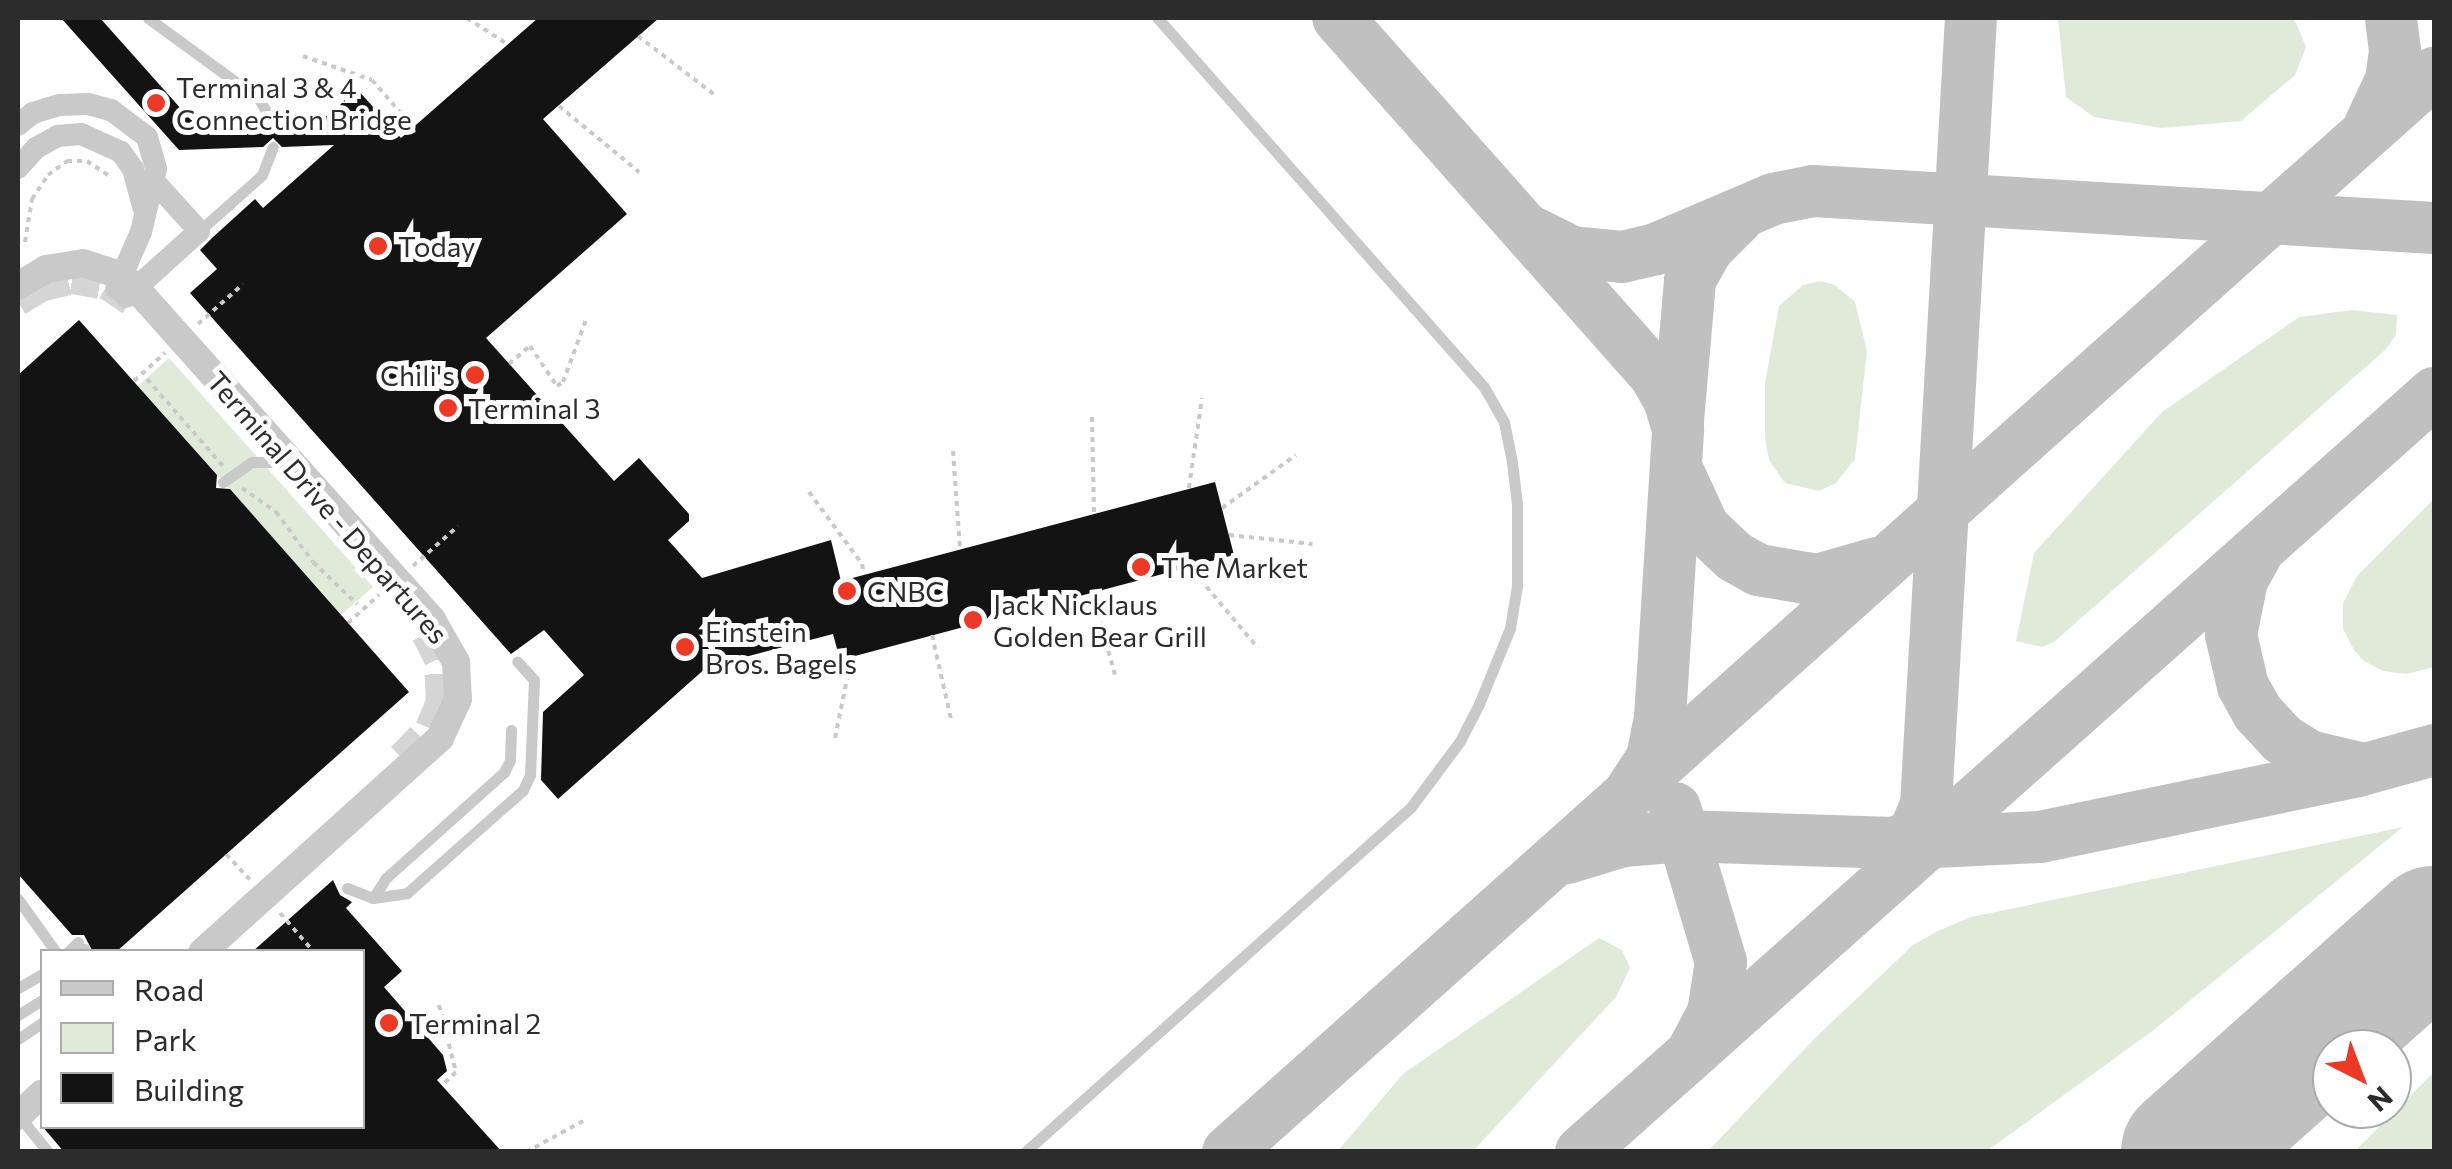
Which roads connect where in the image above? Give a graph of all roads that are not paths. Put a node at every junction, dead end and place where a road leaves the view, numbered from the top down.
1 (148, 18) edge
2 (1157, 18) edge
3 (270, 118) dead end
4 (18, 125) edge
5 (274, 147) dead end
6 (18, 168) edge
7 (152, 180) junction
8 (145, 215) junction
9 (200, 231) junction
10 (18, 286) edge
11 (275, 462) dead end
12 (228, 479) road end
13 (516, 661) dead end
14 (510, 730) dead end
15 (347, 888) dead end
16 (32, 890) dead end
17 (373, 898) junction
18 (18, 901) edge
19 (54, 949) edge
20 (205, 949) edge
21 (40, 975) edge
22 (18, 988) edge
23 (40, 1001) edge
24 (18, 1015) edge
25 (40, 1025) edge
26 (18, 1039) edge
27 (40, 1096) edge
28 (18, 1115) edge
29 (48, 1152) edge
30 (1026, 1152) edge

1 - 3 lane
2 - 30 lane
4 - 7 street
5 - 9 lane
6 - 8 street
7 - 8 street
7 - 9 street
8 - 9 street
10 - 20 street, Terminal Drive - Departures
11 - 12 lane
13 - 17 lane
14 - 17 lane
15 - 17 lane
16 - 18 lane
18 - 19 lane
21 - 22 lane
23 - 24 lane
25 - 26 lane
27 - 28 street
28 - 29 lane

